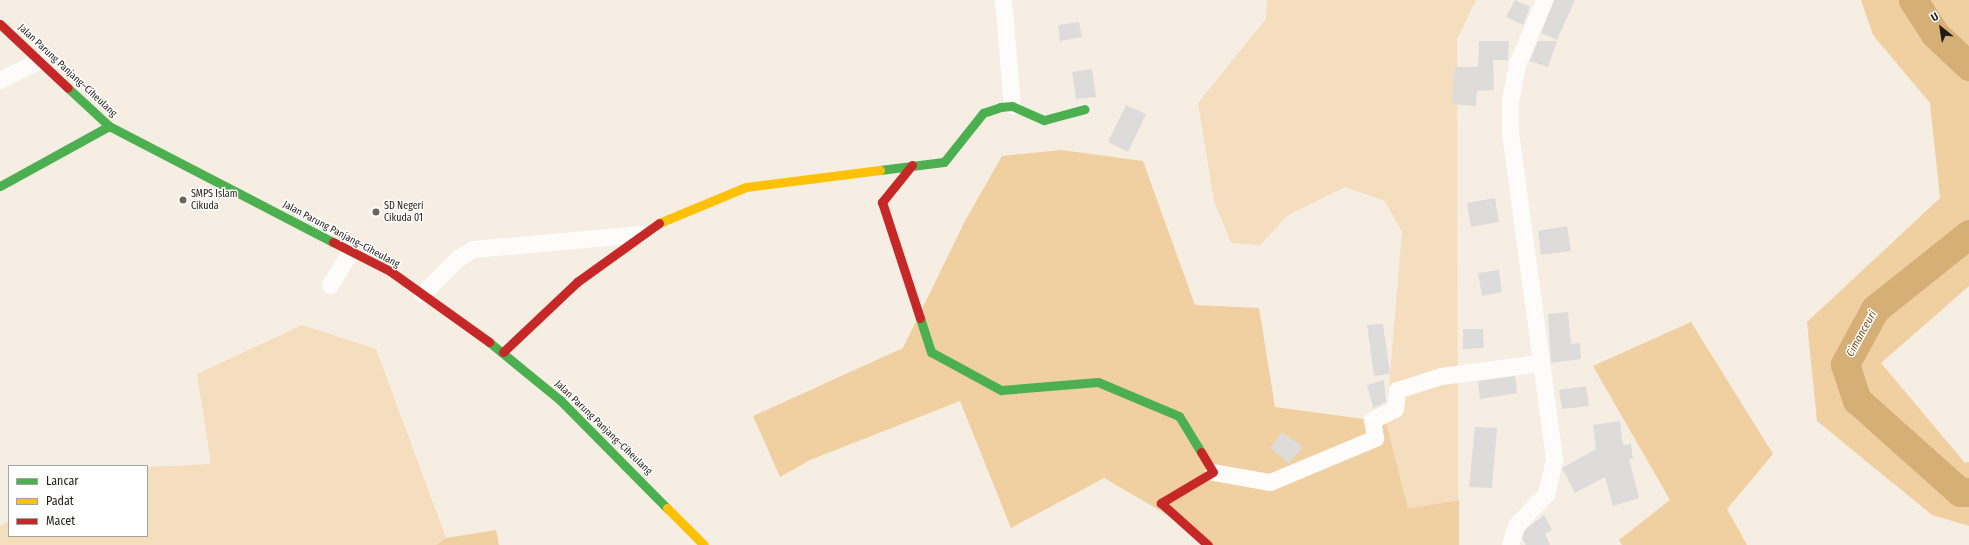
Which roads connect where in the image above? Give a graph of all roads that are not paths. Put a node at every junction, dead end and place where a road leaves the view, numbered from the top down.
1 (1004, 0) edge
2 (1544, 0) edge
3 (0, 24) edge
4 (38, 61) junction
5 (0, 80) edge
6 (1012, 106) junction
7 (1085, 109) dead end
8 (109, 126) junction
9 (912, 165) junction
10 (0, 186) edge
11 (640, 234) junction
12 (349, 253) junction
13 (330, 284) dead end
14 (422, 294) junction
15 (503, 352) junction
16 (1540, 363) junction
17 (1213, 472) junction
18 (704, 545) edge
19 (1208, 545) edge
20 (1510, 545) edge

1 - 6 street
2 - 16 street
3 - 4 street, Jalan Parung Panjang–Ciheulang
4 - 5 street
4 - 8 street, Jalan Parung Panjang–Ciheulang
6 - 7 street
6 - 9 street
8 - 10 street
8 - 12 street, Jalan Parung Panjang–Ciheulang
9 - 11 street
9 - 17 street
11 - 14 street
11 - 15 street
12 - 13 street
12 - 14 street, Jalan Parung Panjang–Ciheulang
14 - 15 street, Jalan Parung Panjang–Ciheulang
15 - 18 street, Jalan Parung Panjang–Ciheulang
16 - 17 street
16 - 20 street
17 - 19 street

